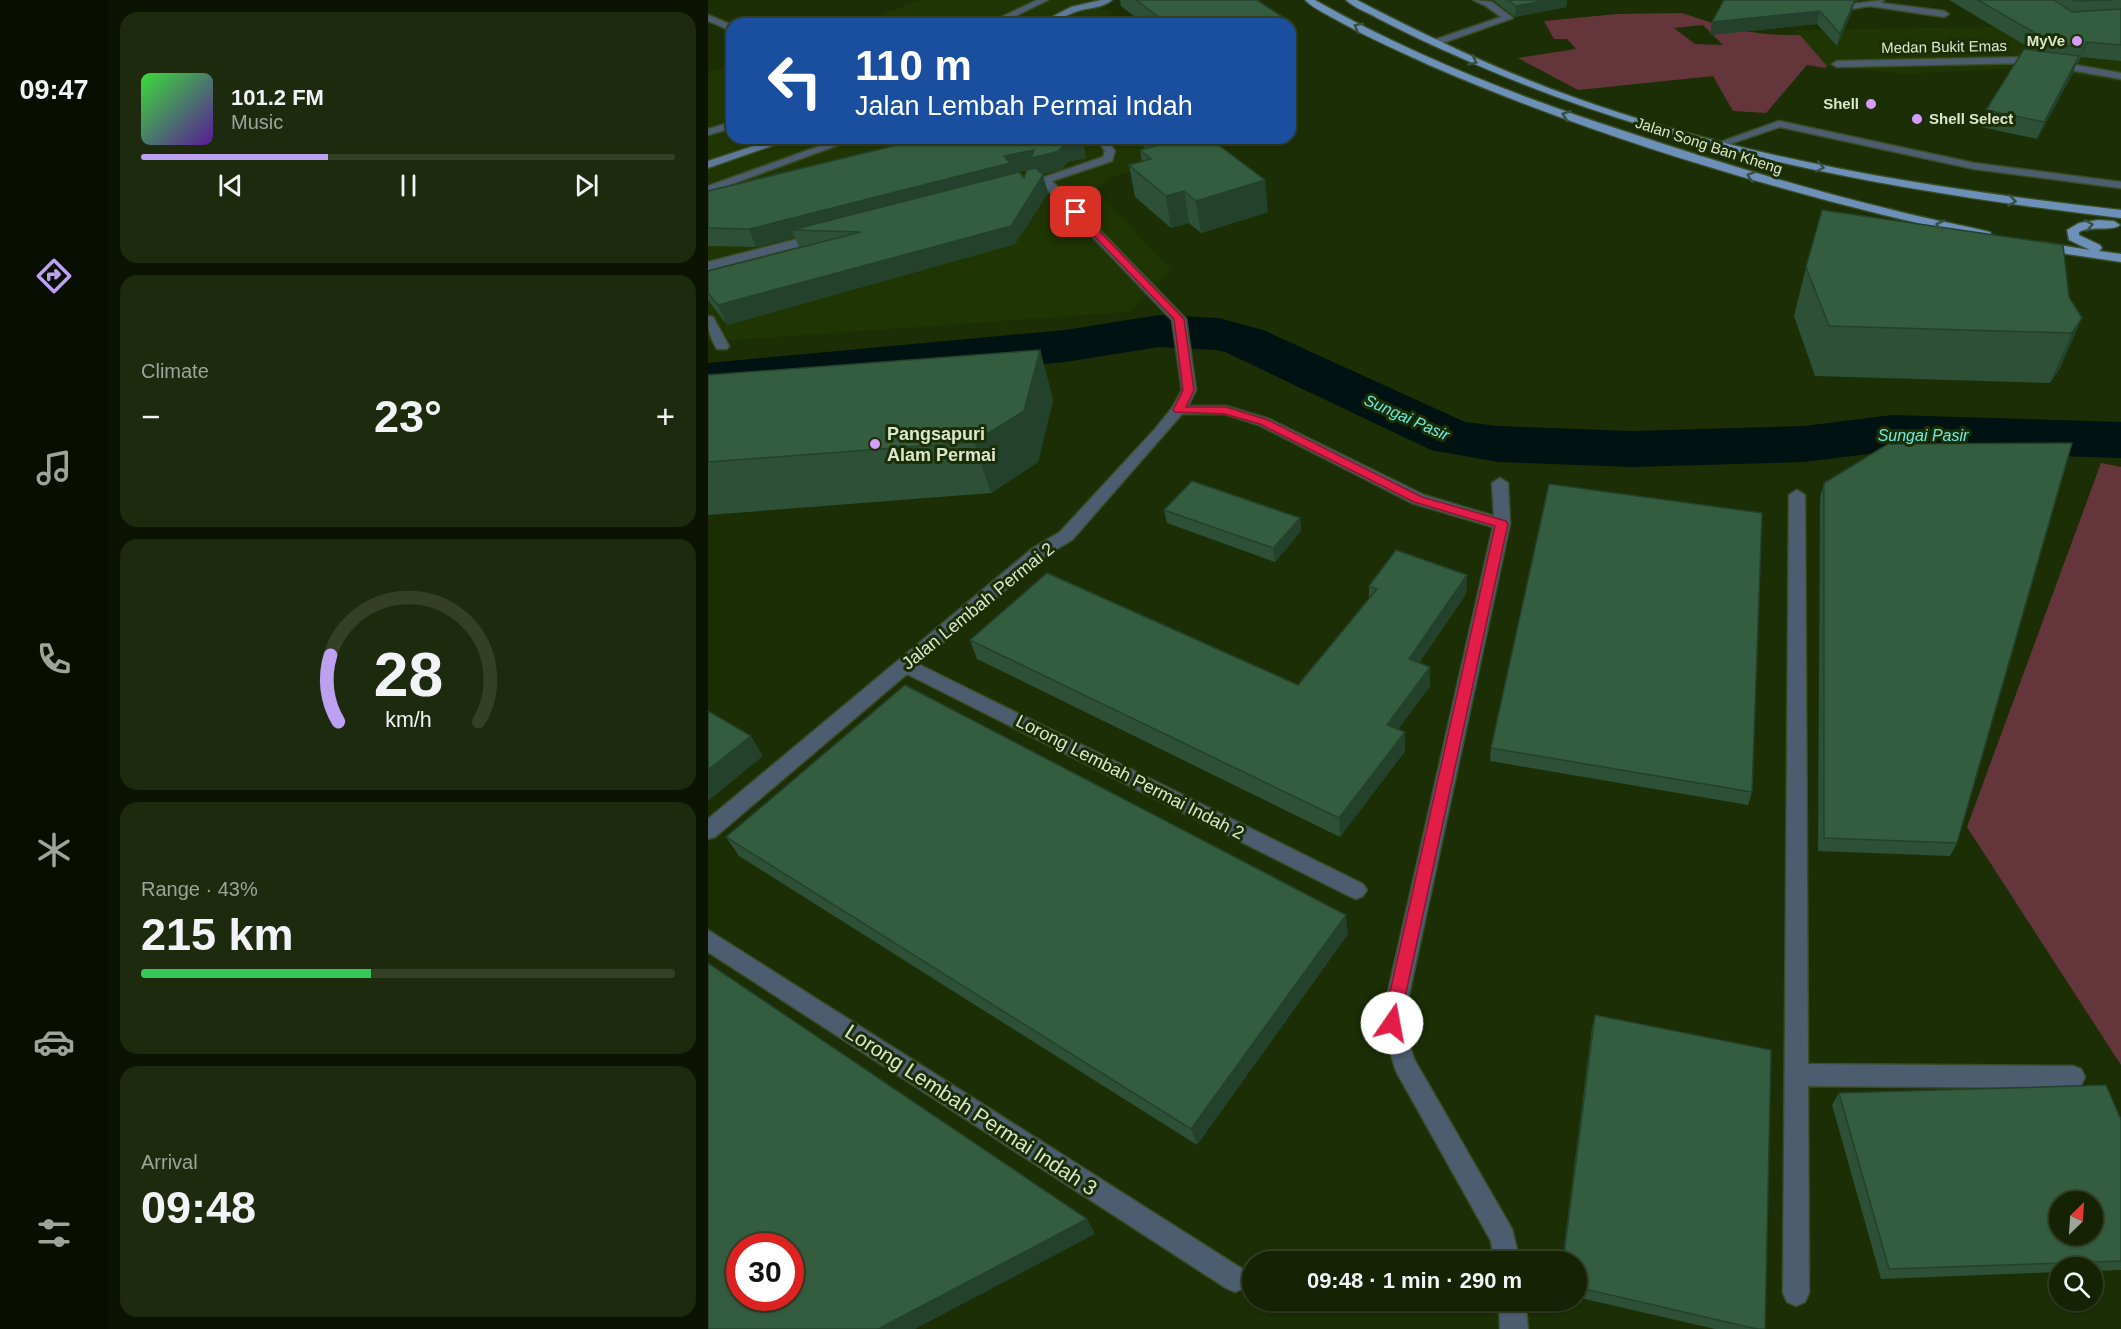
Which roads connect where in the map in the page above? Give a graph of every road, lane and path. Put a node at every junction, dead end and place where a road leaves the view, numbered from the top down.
1 (1044, 0) edge
2 (1083, 0) edge
3 (1108, 0) edge
4 (1309, 0) edge
5 (1350, 0) edge
6 (1477, 0) edge
7 (1800, 0) edge
8 (1875, 2) edge
9 (1074, 9) junction
10 (1944, 14) dead end
11 (708, 18) edge
12 (1005, 18) edge
13 (1055, 18) edge
14 (726, 26) edge
15 (1434, 43) junction
16 (1837, 64) dead end
17 (2121, 76) edge
18 (726, 127) edge
19 (708, 132) edge
20 (771, 144) edge
21 (835, 144) edge
22 (1105, 144) edge
23 (1718, 145) junction
24 (708, 165) edge
25 (1044, 180) junction
26 (1023, 184) edge
27 (2121, 185) edge
28 (708, 190) edge
29 (2121, 214) edge
30 (2121, 226) edge
31 (832, 234) edge
32 (2001, 238) edge
33 (2032, 244) edge
34 (2121, 257) edge
35 (708, 266) edge
36 (708, 320) edge
37 (722, 346) dead end
38 (1179, 410) junction
39 (1500, 483) dead end
40 (1797, 495) dead end
41 (1502, 524) junction
42 (905, 665) junction
43 (708, 831) edge
44 (1356, 890) dead end
45 (708, 940) edge
46 (1795, 1076) junction
47 (2073, 1077) dead end
48 (1505, 1251) edge
49 (1234, 1280) dead end
50 (1796, 1293) dead end
51 (1513, 1311) edge
52 (1514, 1329) edge

1 - 12 street
2 - 9 main road
3 - 9 main road
32 -> 4 main road, Jalan Song Ban Kheng
5 - 15 main road, Jalan Song Ban Kheng
6 - 15 street
7 - 8 street
8 - 10 street
9 - 13 main road
11 - 14 street
15 -> 23 main road, Jalan Song Ban Kheng
16 - 17 street, Medan Bukit Emas
18 - 19 street
20 - 24 main road
21 - 28 street
22 - 25 street
23 - 27 street
23 -> 29 main road, Jalan Song Ban Kheng
25 - 26 street
25 - 38 street, Jalan Lembah Permai 2
34 -> 30 main road
31 - 35 street
33 - 34 main road
36 - 37 street
38 - 41 street
38 - 42 street, Jalan Lembah Permai 2
39 - 41 street
40 - 46 street
41 - 48 street
42 - 43 street, Jalan Lembah Permai 2
42 - 44 street, Lorong Lembah Permai Indah 2
45 - 49 street, Lorong Lembah Permai Indah 3
46 - 47 street
46 - 50 street
51 - 52 street

